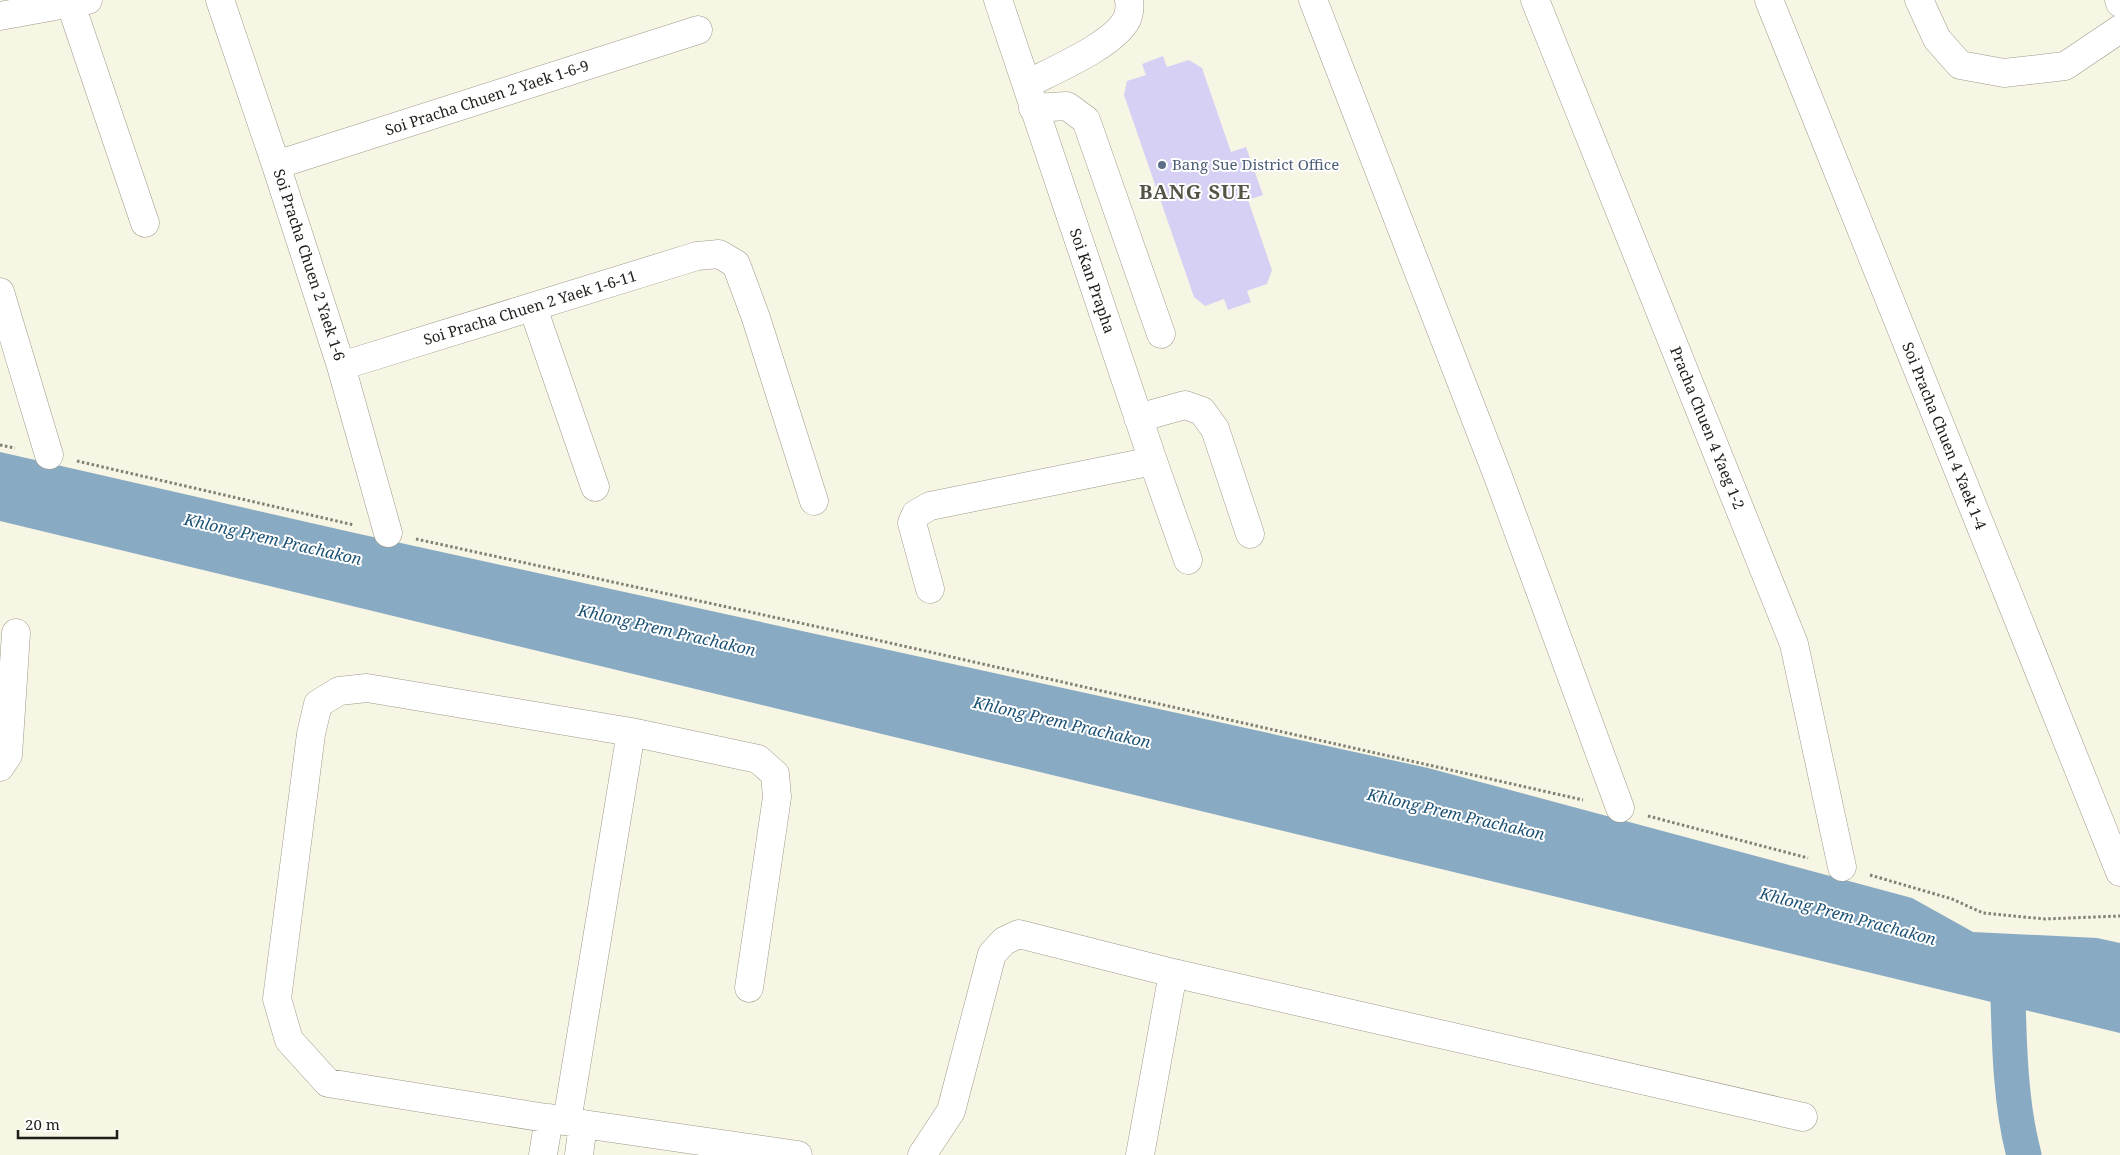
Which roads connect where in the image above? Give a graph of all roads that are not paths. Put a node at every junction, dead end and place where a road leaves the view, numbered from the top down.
1 (220, 0) edge
2 (998, 0) edge
3 (1130, 0) edge
4 (1313, 0) edge
5 (1534, 0) edge
6 (1768, 0) edge
7 (1919, 0) edge
8 (82, 1) edge
9 (0, 16) edge
10 (2120, 29) edge
11 (698, 30) dead end
12 (1030, 96) junction
13 (276, 165) junction
14 (145, 223) dead end
15 (0, 292) edge
16 (533, 308) junction
17 (1161, 334) dead end
18 (341, 366) junction
19 (1138, 418) junction
20 (49, 455) road end
21 (1152, 461) junction
22 (595, 487) dead end
23 (814, 501) dead end
24 (388, 533) road end
25 (1250, 534) dead end
26 (1188, 560) dead end
27 (930, 589) dead end
28 (16, 633) dead end
29 (630, 732) junction
30 (0, 767) edge
31 (1620, 808) road end
32 (1842, 867) road end
33 (2120, 872) edge
34 (1173, 973) junction
35 (749, 988) dead end
36 (1803, 1118) dead end
37 (566, 1121) junction
38 (543, 1155) edge
39 (579, 1155) edge
40 (798, 1155) edge
41 (922, 1155) edge
42 (1140, 1155) edge

1 - 13 street, Soi Pracha Chuen 2 Yaek 1-6
2 - 12 street, Soi Kan Prapha
3 - 12 street
4 - 31 street
5 - 32 street, Pracha Chuen 4 Yaeg 1-2
6 - 33 street, Soi Pracha Chuen 4 Yaek 1-4
7 - 10 street
8 - 9 street
8 - 14 street
11 - 13 street, Soi Pracha Chuen 2 Yaek 1-6-9
12 - 17 street
12 - 19 street, Soi Kan Prapha
13 - 18 street, Soi Pracha Chuen 2 Yaek 1-6
15 - 20 street
16 - 18 street, Soi Pracha Chuen 2 Yaek 1-6-11
16 - 22 street
16 - 23 street, Soi Pracha Chuen 2 Yaek 1-6-11
18 - 24 street, Soi Pracha Chuen 2 Yaek 1-6
19 - 21 street, Soi Kan Prapha
19 - 25 street
21 - 26 street, Soi Kan Prapha
21 - 27 street
28 - 30 street
29 - 35 street
29 - 37 street
29 - 37 street
34 - 36 street
34 - 41 street
34 - 42 street
37 - 38 street
37 - 39 street
37 - 40 street

